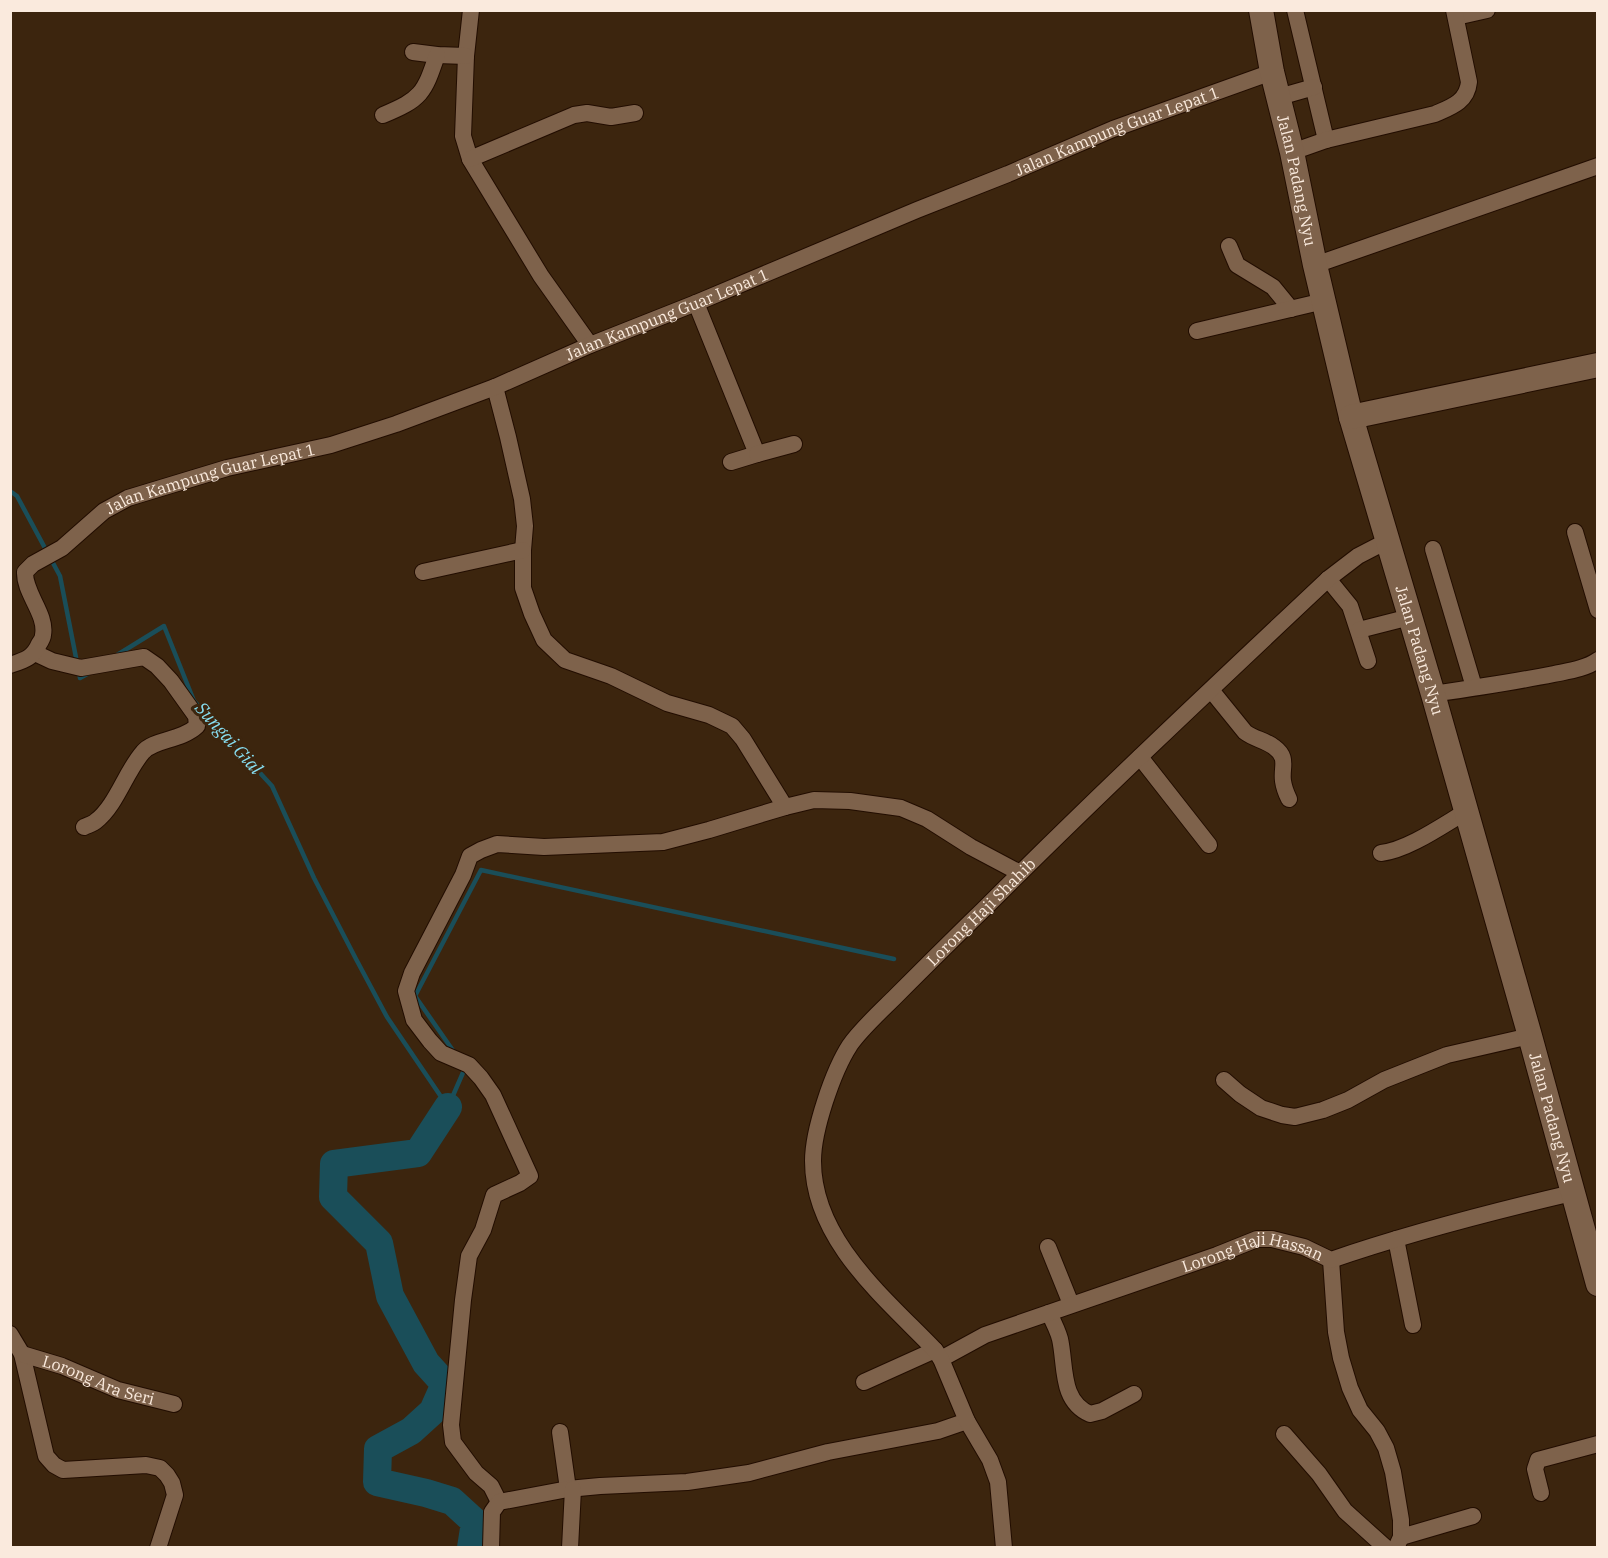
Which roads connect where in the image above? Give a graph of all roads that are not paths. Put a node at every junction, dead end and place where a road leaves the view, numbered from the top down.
1 (471, 10) edge
2 (1295, 10) edge
3 (1487, 10) edge
4 (1264, 12) edge
5 (1455, 14) edge
6 (413, 52) dead end
7 (437, 55) junction
8 (466, 56) junction
9 (1272, 72) junction
10 (1314, 87) junction
11 (1279, 97) junction
12 (635, 113) dead end
13 (383, 115) dead end
14 (1326, 140) junction
15 (1292, 152) junction
16 (470, 159) junction
17 (1598, 166) edge
18 (1229, 246) dead end
19 (1315, 265) junction
20 (1324, 302) junction
21 (696, 303) junction
22 (1291, 309) junction
23 (1197, 331) dead end
24 (590, 345) junction
25 (1598, 365) edge
26 (495, 387) junction
27 (1351, 417) junction
28 (794, 444) dead end
29 (757, 454) junction
30 (730, 462) dead end
31 (1575, 532) dead end
32 (1387, 541) junction
33 (1432, 549) dead end
34 (523, 550) junction
35 (423, 573) dead end
36 (18, 575) edge
37 (1328, 579) junction
38 (1598, 610) edge
39 (1410, 617) junction
40 (1359, 630) junction
41 (35, 653) junction
42 (1598, 660) edge
43 (1368, 661) dead end
44 (10, 665) edge
45 (1474, 687) junction
46 (1211, 690) junction
47 (1433, 694) junction
48 (1140, 757) junction
49 (1289, 799) dead end
50 (785, 807) junction
51 (1467, 812) junction
52 (84, 827) dead end
53 (1209, 845) dead end
54 (1381, 853) dead end
55 (1020, 873) junction
56 (1530, 1036) junction
57 (1224, 1080) dead end
58 (1572, 1193) junction
59 (1396, 1239) junction
60 (1048, 1247) dead end
61 (1331, 1260) junction
62 (1598, 1284) edge
63 (1071, 1304) junction
64 (1049, 1313) junction
65 (1413, 1325) dead end
66 (10, 1334) edge
67 (22, 1354) junction
68 (938, 1354) junction
69 (864, 1382) dead end
70 (1134, 1395) dead end
71 (174, 1404) dead end
72 (967, 1421) junction
73 (561, 1432) dead end
74 (1284, 1434) dead end
75 (1598, 1443) edge
76 (571, 1489) junction
77 (1541, 1493) dead end
78 (500, 1502) junction
79 (1473, 1516) dead end
80 (1398, 1542) edge
81 (1384, 1547) edge
82 (158, 1548) edge
83 (491, 1548) edge
84 (570, 1548) edge
85 (1004, 1548) edge

1 - 8 street
2 - 10 street
3 - 5 street
4 - 9 street, Jalan Padang Nyu
5 - 14 street
6 - 7 street
7 - 8 street
7 - 13 street
8 - 16 street
9 - 11 street, Jalan Padang Nyu
9 - 21 street, Jalan Kampung Guar Lepat 1
10 - 11 street
10 - 14 street
11 - 15 street, Jalan Padang Nyu
12 - 16 street
14 - 15 street
15 - 19 street, Jalan Padang Nyu
16 - 24 street
17 - 19 street
18 - 22 street
19 - 20 street, Jalan Padang Nyu
20 - 22 street
20 - 27 street, Jalan Padang Nyu
21 - 24 street, Jalan Kampung Guar Lepat 1
21 - 29 street
22 - 23 street
24 - 26 street, Jalan Kampung Guar Lepat 1
25 - 27 street
26 - 34 street
26 - 36 street, Jalan Kampung Guar Lepat 1
27 - 32 street, Jalan Padang Nyu
28 - 29 street
29 - 30 street
31 - 38 street
32 - 37 street, Lorong Haji Shahib
32 - 39 street, Jalan Padang Nyu
33 - 45 street
34 - 35 street
34 - 50 street
36 - 41 street
37 - 40 street
37 - 46 street, Lorong Haji Shahib
39 - 40 street
39 - 47 street, Jalan Padang Nyu
40 - 43 street
41 - 44 street
41 - 52 street
42 - 45 street
45 - 47 street
46 - 48 street, Lorong Haji Shahib
46 - 49 street
47 - 51 street, Jalan Padang Nyu
48 - 53 street
48 - 55 street, Lorong Haji Shahib
50 - 55 street
50 - 78 street
51 - 54 street
51 - 56 street, Jalan Padang Nyu
55 - 68 street, Lorong Haji Shahib
56 - 57 street
56 - 58 street, Jalan Padang Nyu
58 - 59 street, Lorong Haji Hassan
58 - 62 street, Jalan Padang Nyu
59 - 61 street, Lorong Haji Hassan
59 - 65 street
60 - 63 street
61 - 63 street, Lorong Haji Hassan
61 - 80 street
63 - 64 street, Lorong Haji Hassan
64 - 68 street, Lorong Haji Hassan
64 - 70 street
66 - 67 street
67 - 71 street, Lorong Ara Seri
67 - 82 street
68 - 69 street, Lorong Haji Hassan
68 - 72 street
72 - 76 street
72 - 85 street
73 - 76 street
74 - 81 street
75 - 77 street
76 - 78 street
76 - 84 street
78 - 83 street
79 - 80 street

